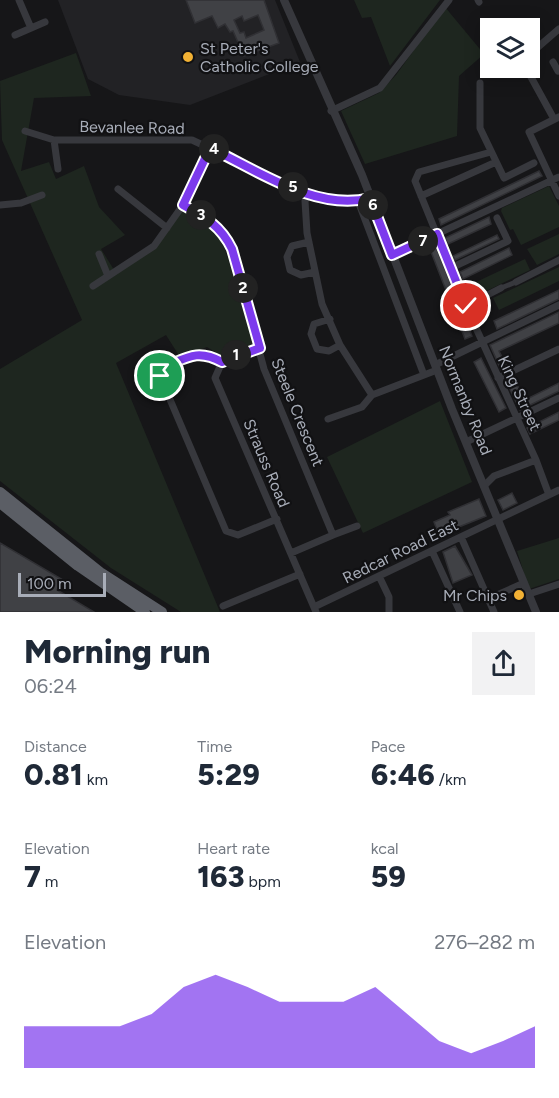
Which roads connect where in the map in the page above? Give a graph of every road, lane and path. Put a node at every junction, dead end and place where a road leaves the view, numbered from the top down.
1 (19, 0) edge
2 (284, 0) edge
3 (449, 0) edge
4 (45, 22) dead end
5 (31, 27) junction
6 (559, 29) edge
7 (15, 35) dead end
8 (540, 45) edge
9 (553, 62) dead end
10 (559, 72) edge
11 (532, 78) edge
12 (480, 83) dead end
13 (331, 111) junction
14 (556, 118) edge
15 (26, 131) dead end
16 (54, 140) junction
17 (210, 148) junction
18 (491, 152) junction
19 (496, 162) junction
20 (534, 164) dead end
21 (58, 169) dead end
22 (555, 178) edge
23 (118, 189) dead end
24 (308, 194) junction
25 (42, 195) dead end
26 (422, 196) junction
27 (559, 196) edge
28 (370, 198) junction
29 (358, 201) junction
30 (0, 205) edge
31 (183, 205) junction
32 (497, 218) dead end
33 (168, 228) junction
34 (437, 234) junction
35 (309, 242) junction
36 (99, 254) dead end
37 (392, 255) junction
38 (559, 260) edge
39 (451, 268) junction
40 (315, 272) junction
41 (108, 276) junction
42 (516, 282) joint
43 (93, 286) dead end
44 (501, 288) joint
45 (559, 305) edge
46 (466, 306) junction
47 (330, 319) junction
48 (482, 343) junction
49 (340, 345) junction
50 (260, 348) junction
51 (559, 349) edge
52 (222, 362) junction
53 (436, 367) junction
54 (424, 375) junction
55 (498, 378) junction
56 (372, 395) junction
57 (559, 398) edge
58 (328, 418) dead end
59 (517, 418) junction
60 (466, 442) junction
61 (536, 460) junction
62 (484, 486) junction
63 (559, 490) edge
64 (0, 492) edge
65 (549, 495) junction
66 (0, 503) edge
67 (277, 519) junction
68 (498, 519) junction
69 (357, 526) dead end
70 (333, 535) junction
71 (461, 537) junction
72 (432, 550) junction
73 (291, 553) junction
74 (300, 574) junction
75 (379, 576) junction
76 (524, 584) junction
77 (559, 584) edge
78 (529, 594) junction
79 (488, 599) junction
80 (223, 606) dead end
81 (315, 609) edge
82 (145, 612) edge
83 (162, 612) edge
84 (389, 612) edge
85 (460, 612) edge
86 (494, 612) edge
87 (536, 612) edge

1 - 5 street
2 - 13 street, Normanby Road
3 - 13 street
4 - 5 street
5 - 7 street
6 - 8 street
9 - 10 street
11 - 14 street
12 - 18 street
13 - 28 street, Normanby Road
14 - 22 street
15 - 16 street, Bevanlee Road
16 - 17 street, Bevanlee Road
16 - 21 street
17 - 24 street, Bevanlee Road
17 - 31 street
18 - 19 street
18 - 26 street, King Street
19 - 20 street
19 - 26 street
22 - 27 street
22 - 34 street
23 - 33 street
24 - 29 street, Bevanlee Road
24 - 35 street
25 - 30 street
26 - 34 street, King Street
28 - 29 street, Bevanlee Road
28 - 37 street, Normanby Road
29 - 54 street
31 - 33 street
31 - 50 street, Steele Crescent
32 - 39 street
33 - 41 street
34 - 37 street
34 - 39 street, King Street
35 - 40 street
35 - 40 street
36 - 41 street
37 - 53 street, Normanby Road
38 - 42 street
39 - 46 street, King Street
40 - 47 street
41 - 43 street
42 - 44 street
44 - 46 street
45 - 48 street
46 - 48 street, King Street
47 - 49 street
47 - 49 street
48 - 53 street
48 - 55 street, King Street
49 - 56 street
50 - 52 street
50 - 70 street, Steele Crescent
51 - 55 street
52 - 67 street, Strauss Road
52 - 67 street
53 - 54 street
53 - 60 street, Normanby Road
54 - 56 street
55 - 59 street, King Street
56 - 58 street
57 - 59 street
59 - 60 street
59 - 61 street, King Street
60 - 62 street, Normanby Road
61 - 62 street
61 - 65 street, King Street
62 - 68 street, Normanby Road
63 - 65 street, Redcar Road East
64 - 83 highway
65 - 68 street, Redcar Road East
66 - 82 highway
67 - 73 street, Strauss Road
68 - 71 street, Redcar Road East
68 - 76 street, Normanby Road
69 - 70 street
70 - 73 street
71 - 72 street, Redcar Road East
71 - 79 street
72 - 75 street, Redcar Road East
72 - 85 street
73 - 74 street, Strauss Road
74 - 80 street
74 - 81 street, Strauss Road
75 - 81 street, Redcar Road East
75 - 84 street
76 - 78 street, Normanby Road
76 - 79 street
77 - 78 street
78 - 87 street, Normanby Road
79 - 86 street

